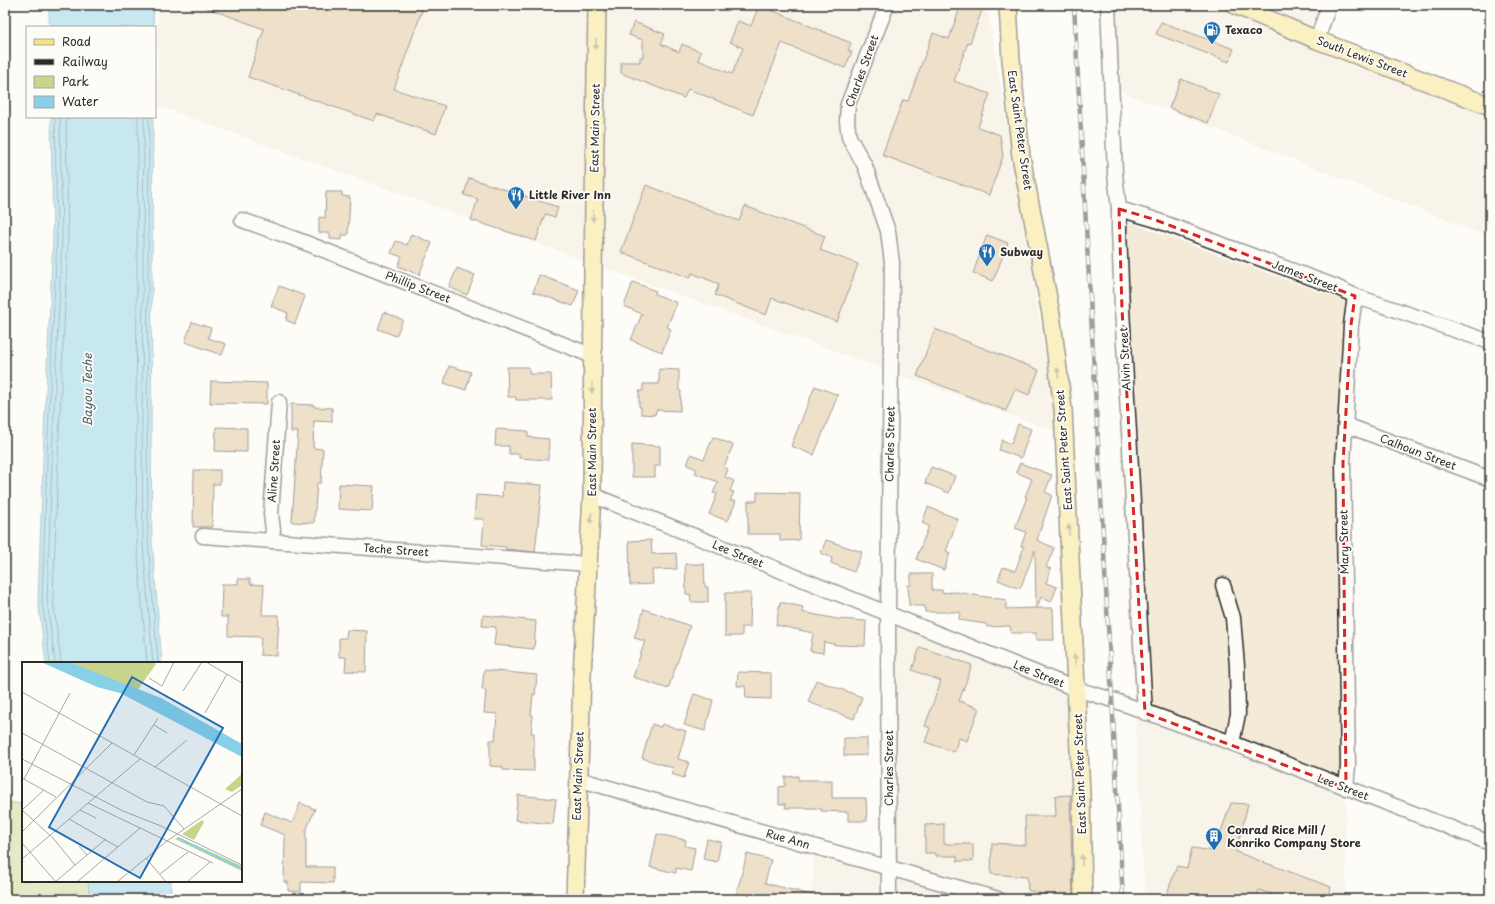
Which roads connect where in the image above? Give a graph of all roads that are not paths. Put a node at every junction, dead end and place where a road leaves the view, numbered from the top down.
1 (597, 5) edge
2 (887, 5) edge
3 (1008, 5) edge
4 (1108, 5) edge
5 (1235, 5) edge
6 (1329, 5) edge
7 (1317, 40) junction
8 (1490, 106) edge
9 (1120, 209) junction
10 (242, 220) dead end
11 (1355, 296) junction
12 (1490, 342) edge
13 (593, 356) junction
14 (279, 402) dead end
15 (1346, 425) junction
16 (1490, 479) edge
17 (592, 495) junction
18 (203, 536) dead end
19 (270, 541) junction
20 (588, 564) junction
21 (1223, 585) dead end
22 (888, 614) junction
23 (1076, 689) junction
24 (1145, 713) junction
25 (1232, 743) junction
26 (578, 779) junction
27 (1346, 788) junction
28 (1490, 843) edge
29 (889, 868) junction
30 (574, 899) edge
31 (889, 899) edge
32 (998, 899) edge
33 (1084, 899) edge

1 -> 13 main road, East Main Street
2 - 22 street, Charles Street
23 -> 3 main road, East Saint Peter Street
4 - 9 street, Alvin Street
5 - 7 main road, South Lewis Street
6 - 7 street
7 - 8 main road, South Lewis Street
9 - 11 street, James Street
9 - 24 street, Alvin Street
10 - 13 street, Phillip Street
11 - 12 street, James Street
11 - 15 street, Mary Street
13 -> 17 main road, East Main Street
14 - 19 street, Aline Street
15 - 16 street, Calhoun Street
15 - 27 street, Mary Street
17 -> 20 main road, East Main Street
17 - 22 street, Lee Street
18 - 19 street, Teche Street
19 - 20 street, Teche Street
20 - 26 main road, East Main Street
21 - 25 street
22 - 23 street, Lee Street
22 - 29 street, Charles Street
23 - 24 street, Lee Street
33 -> 23 main road, East Saint Peter Street
24 - 25 street, Lee Street
25 - 27 street, Lee Street
26 - 29 street, Rue Ann
26 - 30 main road, East Main Street
27 - 28 street, Lee Street
29 - 31 street, Charles Street
29 - 32 street, Rue Ann

